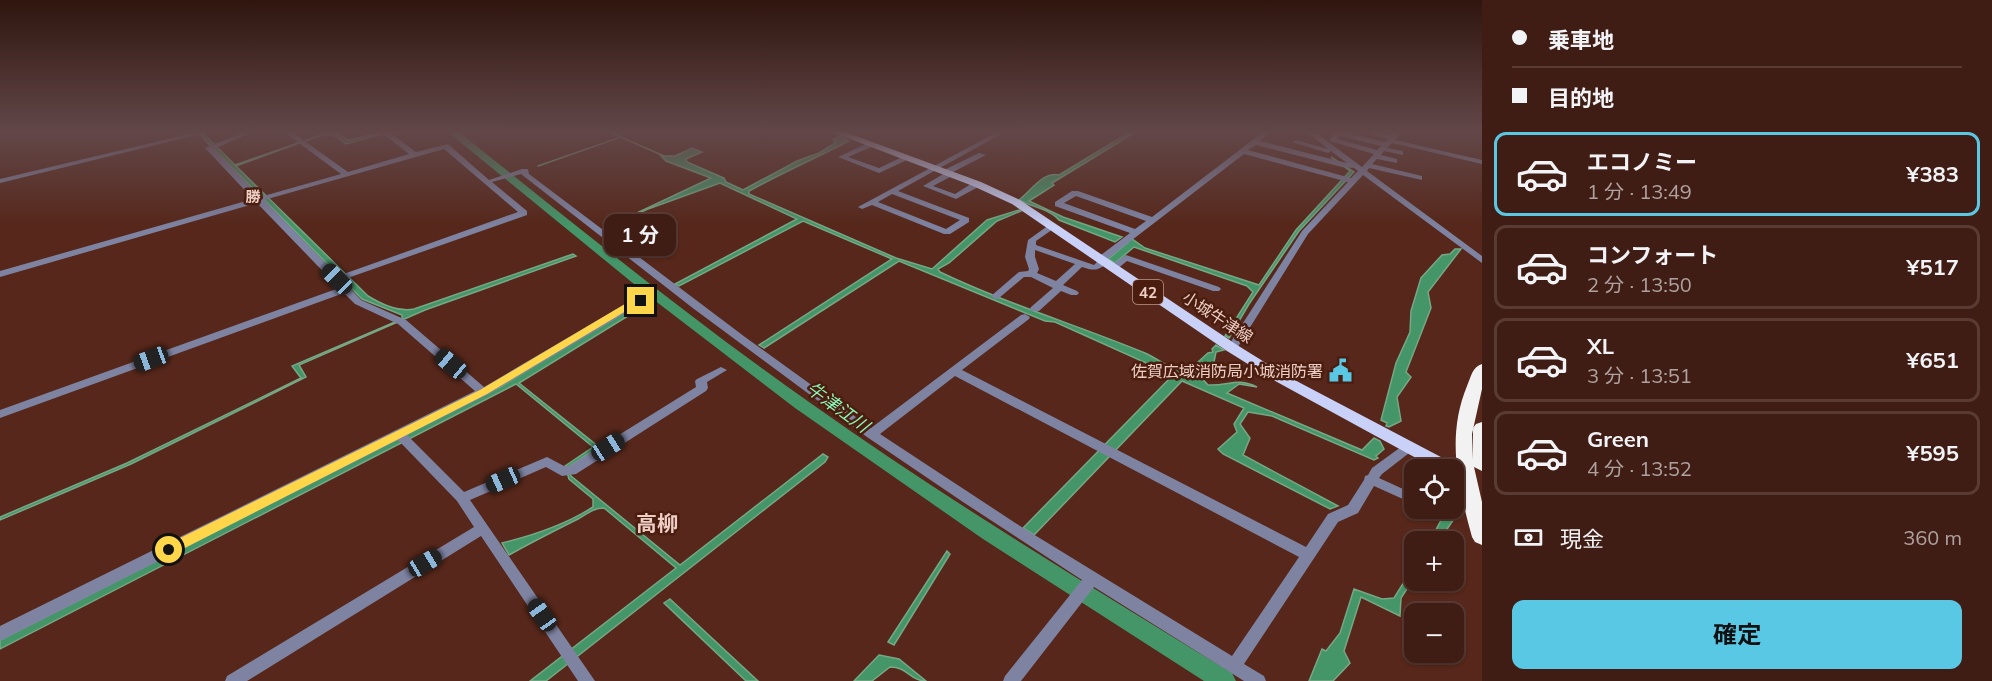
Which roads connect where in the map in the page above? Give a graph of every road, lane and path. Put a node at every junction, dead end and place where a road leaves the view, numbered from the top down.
1 (73, 164) edge
2 (224, 164) edge
3 (332, 164) edge
4 (383, 164) edge
5 (465, 164) edge
6 (860, 164) edge
7 (895, 164) edge
8 (920, 164) edge
9 (941, 164) edge
10 (964, 164) edge
11 (1226, 164) edge
12 (1288, 164) edge
13 (1346, 164) edge
14 (1352, 164) edge
15 (1358, 164) edge
16 (1355, 166) junction
17 (933, 168) junction
18 (346, 174) junction
19 (949, 174) junction
20 (1419, 178) dead end
21 (0, 181) edge
22 (1353, 181) junction
23 (493, 183) junction
24 (977, 184) junction
25 (891, 191) junction
26 (258, 200) junction
27 (871, 202) junction
28 (862, 207) dead end
29 (1153, 220) junction
30 (1052, 227) junction
31 (1136, 232) junction
32 (1031, 246) junction
33 (1482, 260) edge
34 (1081, 263) junction
35 (1105, 263) junction
36 (0, 273) edge
37 (1032, 274) junction
38 (337, 279) junction
39 (1058, 287) junction
40 (346, 289) junction
41 (1216, 289) dead end
42 (1074, 293) dead end
43 (996, 296) dead end
44 (641, 301) dead end
45 (1035, 309) dead end
46 (1025, 317) dead end
47 (1232, 348) junction
48 (1482, 369) edge
49 (721, 370) dead end
50 (955, 370) junction
51 (483, 392) junction
52 (0, 414) edge
53 (1482, 428) edge
54 (871, 434) junction
55 (404, 439) junction
56 (1409, 447) junction
57 (1432, 459) edge
58 (1463, 459) edge
59 (1482, 465) edge
60 (1464, 478) edge
61 (1370, 479) junction
62 (1404, 494) edge
63 (462, 498) junction
64 (483, 528) junction
65 (1482, 537) edge
66 (1307, 554) junction
67 (1092, 578) junction
68 (0, 634) edge
69 (1234, 666) junction
70 (233, 681) edge
71 (587, 681) edge
72 (1011, 681) edge
73 (1258, 681) edge

1 - 21 street
2 - 26 street
3 - 18 street
4 - 18 street
5 - 23 street
6 - 7 street
8 - 17 main road, 小城牛津線 / 42
9 - 17 street
10 - 19 street
11 - 29 street
12 - 22 street
13 - 16 street
14 - 16 street
15 - 16 street
16 - 20 street
16 - 22 street
16 - 33 street
17 - 19 main road, 小城牛津線 / 42
17 - 25 street
18 - 26 street
19 - 24 main road, 小城牛津線 / 42
19 - 24 street
22 - 47 street
23 - 38 street
23 - 54 street
24 - 30 main road, 小城牛津線 / 42
25 - 27 street
25 - 27 street
26 - 36 street
26 - 38 street
27 - 28 street
29 - 31 street
29 - 31 street
30 - 32 street
30 - 35 main road, 小城牛津線 / 42
31 - 35 street
32 - 34 street
32 - 37 street
34 - 35 street
34 - 39 street
35 - 41 street
35 - 47 main road, 小城牛津線 / 42
37 - 39 street
37 - 43 street
38 - 40 street
39 - 42 street
39 - 45 street
40 - 51 street
40 - 52 street
44 - 51 street
46 - 50 street
47 - 56 main road, 小城牛津線 / 42
48 - 58 highway
49 - 63 street
50 - 54 street
50 - 66 street
51 - 55 street
53 - 59 highway
54 - 67 street
55 - 63 street
55 - 68 street
56 - 57 main road, 小城牛津線 / 42
56 - 61 street
60 - 65 highway
61 - 62 street
61 - 66 street
63 - 64 street
64 - 70 street
64 - 71 street
66 - 69 street
67 - 69 street
67 - 72 street
69 - 73 street

